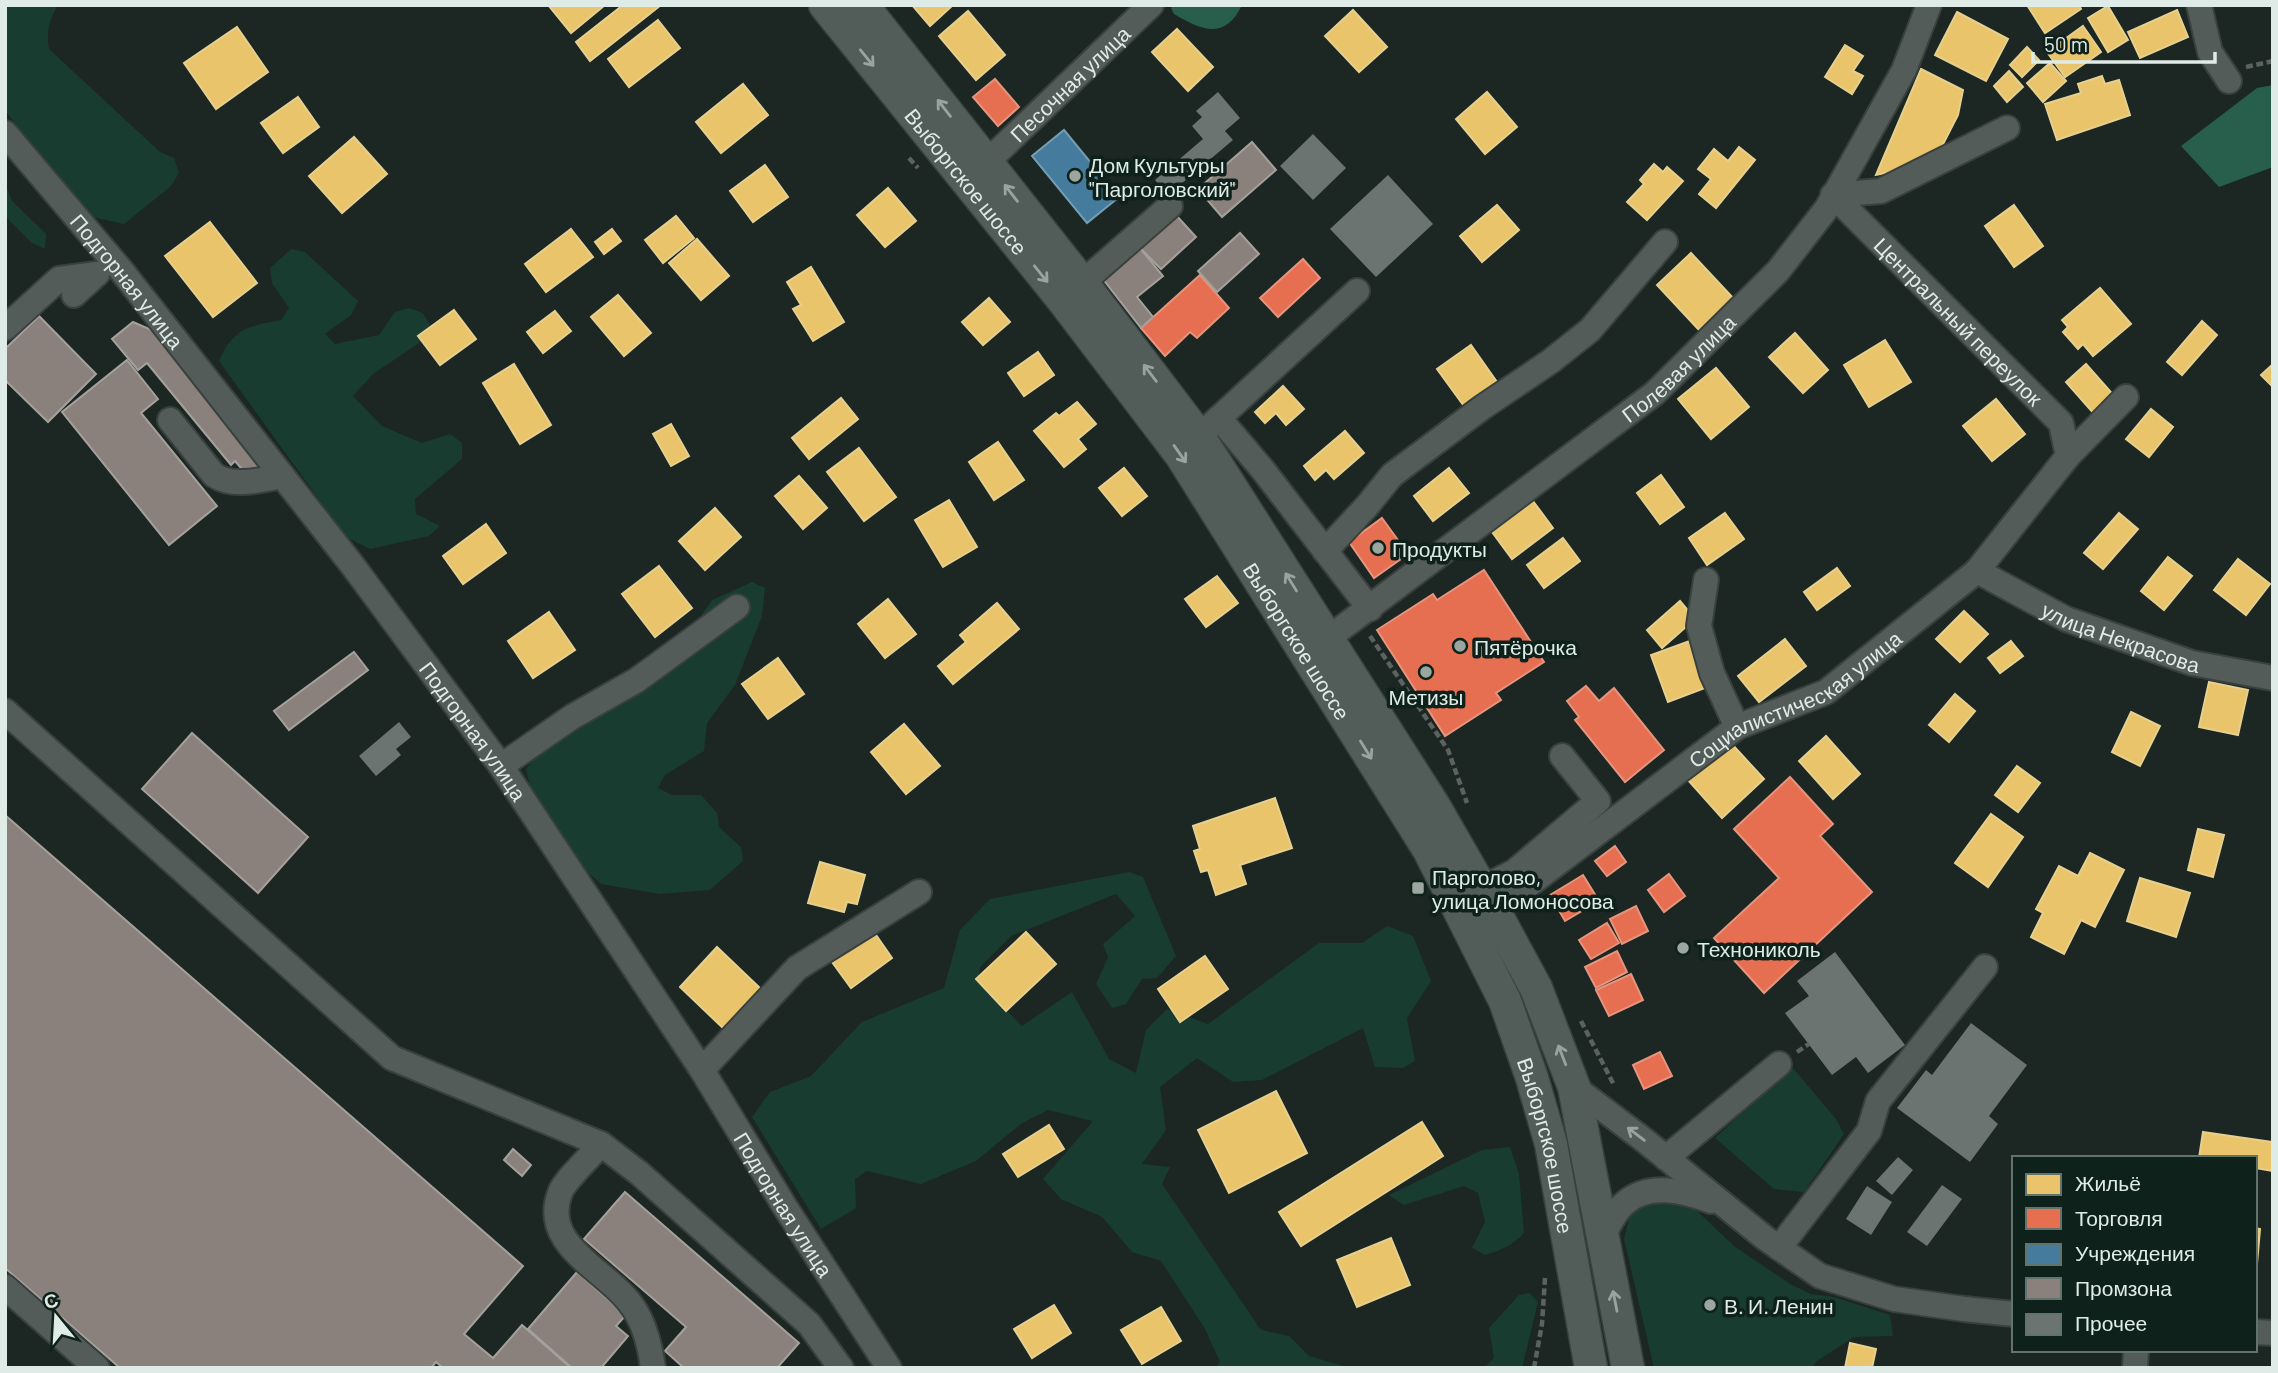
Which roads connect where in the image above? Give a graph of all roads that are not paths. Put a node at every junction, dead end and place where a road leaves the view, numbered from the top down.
1 (825, 5) edge
2 (862, 5) edge
3 (1151, 5) edge
4 (1929, 5) edge
5 (2199, 5) edge
6 (2229, 81) dead end
7 (2007, 128) dead end
8 (5, 133) edge
9 (987, 162) junction
10 (1833, 195) junction
11 (1170, 206) dead end
12 (1665, 242) dead end
13 (121, 270) junction
14 (97, 274) junction
15 (1082, 283) junction
16 (1357, 291) dead end
17 (74, 295) dead end
18 (5, 328) edge
19 (2126, 397) dead end
20 (170, 420) dead end
21 (1209, 427) junction
22 (2068, 456) junction
23 (282, 476) junction
24 (1325, 551) junction
25 (1977, 571) junction
26 (1706, 580) dead end
27 (737, 607) dead end
28 (1364, 614) junction
29 (1327, 639) junction
30 (2273, 678) edge
31 (5, 711) edge
32 (1737, 727) junction
33 (1562, 756) dead end
34 (501, 766) junction
35 (919, 892) dead end
36 (1486, 897) junction
37 (1985, 967) dead end
38 (1779, 1064) dead end
39 (702, 1070) junction
40 (1574, 1087) junction
41 (601, 1144) junction
42 (1666, 1158) junction
43 (1728, 1207) junction
44 (1603, 1236) junction
45 (1779, 1248) junction
46 (5, 1287) edge
47 (2012, 1314) edge
48 (97, 1368) edge
49 (653, 1368) edge
50 (841, 1368) edge
51 (889, 1368) edge
52 (1591, 1368) edge
53 (1628, 1368) edge

1 -> 52 main road, Выборгское шоссе
9 -> 2 main road, Выборгское шоссе
3 - 9 street, Песочная улица
4 - 10 street, Полевая улица
5 - 6 street
7 - 10 street
8 - 13 street, Подгорная улица
15 -> 9 main road, Выборгское шоссе
10 - 22 street, Центральный переулок
10 - 28 street, Полевая улица
11 - 15 street
12 - 24 street
13 - 14 street
13 - 23 street, Подгорная улица
14 - 17 street
14 - 18 street
21 -> 15 main road, Выборгское шоссе
16 - 21 street
19 - 22 street, Социалистическая улица
20 - 23 street
21 - 24 street
29 -> 21 main road, Выборгское шоссе
22 - 25 street, Социалистическая улица
23 - 34 street, Подгорная улица
24 - 28 street
25 - 30 street, улица Некрасова
25 - 32 street, Социалистическая улица
26 - 32 street
27 - 34 street
28 - 29 street, Полевая улица
29 - 36 main road, Выборгское шоссе
31 - 41 street
32 - 36 street, Социалистическая улица
33 - 36 street
34 - 39 street, Подгорная улица
35 - 39 street
40 -> 36 main road, Выборгское шоссе
37 - 45 street
38 - 42 street
39 - 51 street, Подгорная улица
42 -> 40 street
40 - 44 main road, Выборгское шоссе
41 - 49 street
41 - 50 street
42 - 43 street
43 - 44 street
43 - 45 street
53 -> 44 main road, Выборгское шоссе
45 - 47 street
46 - 48 street

